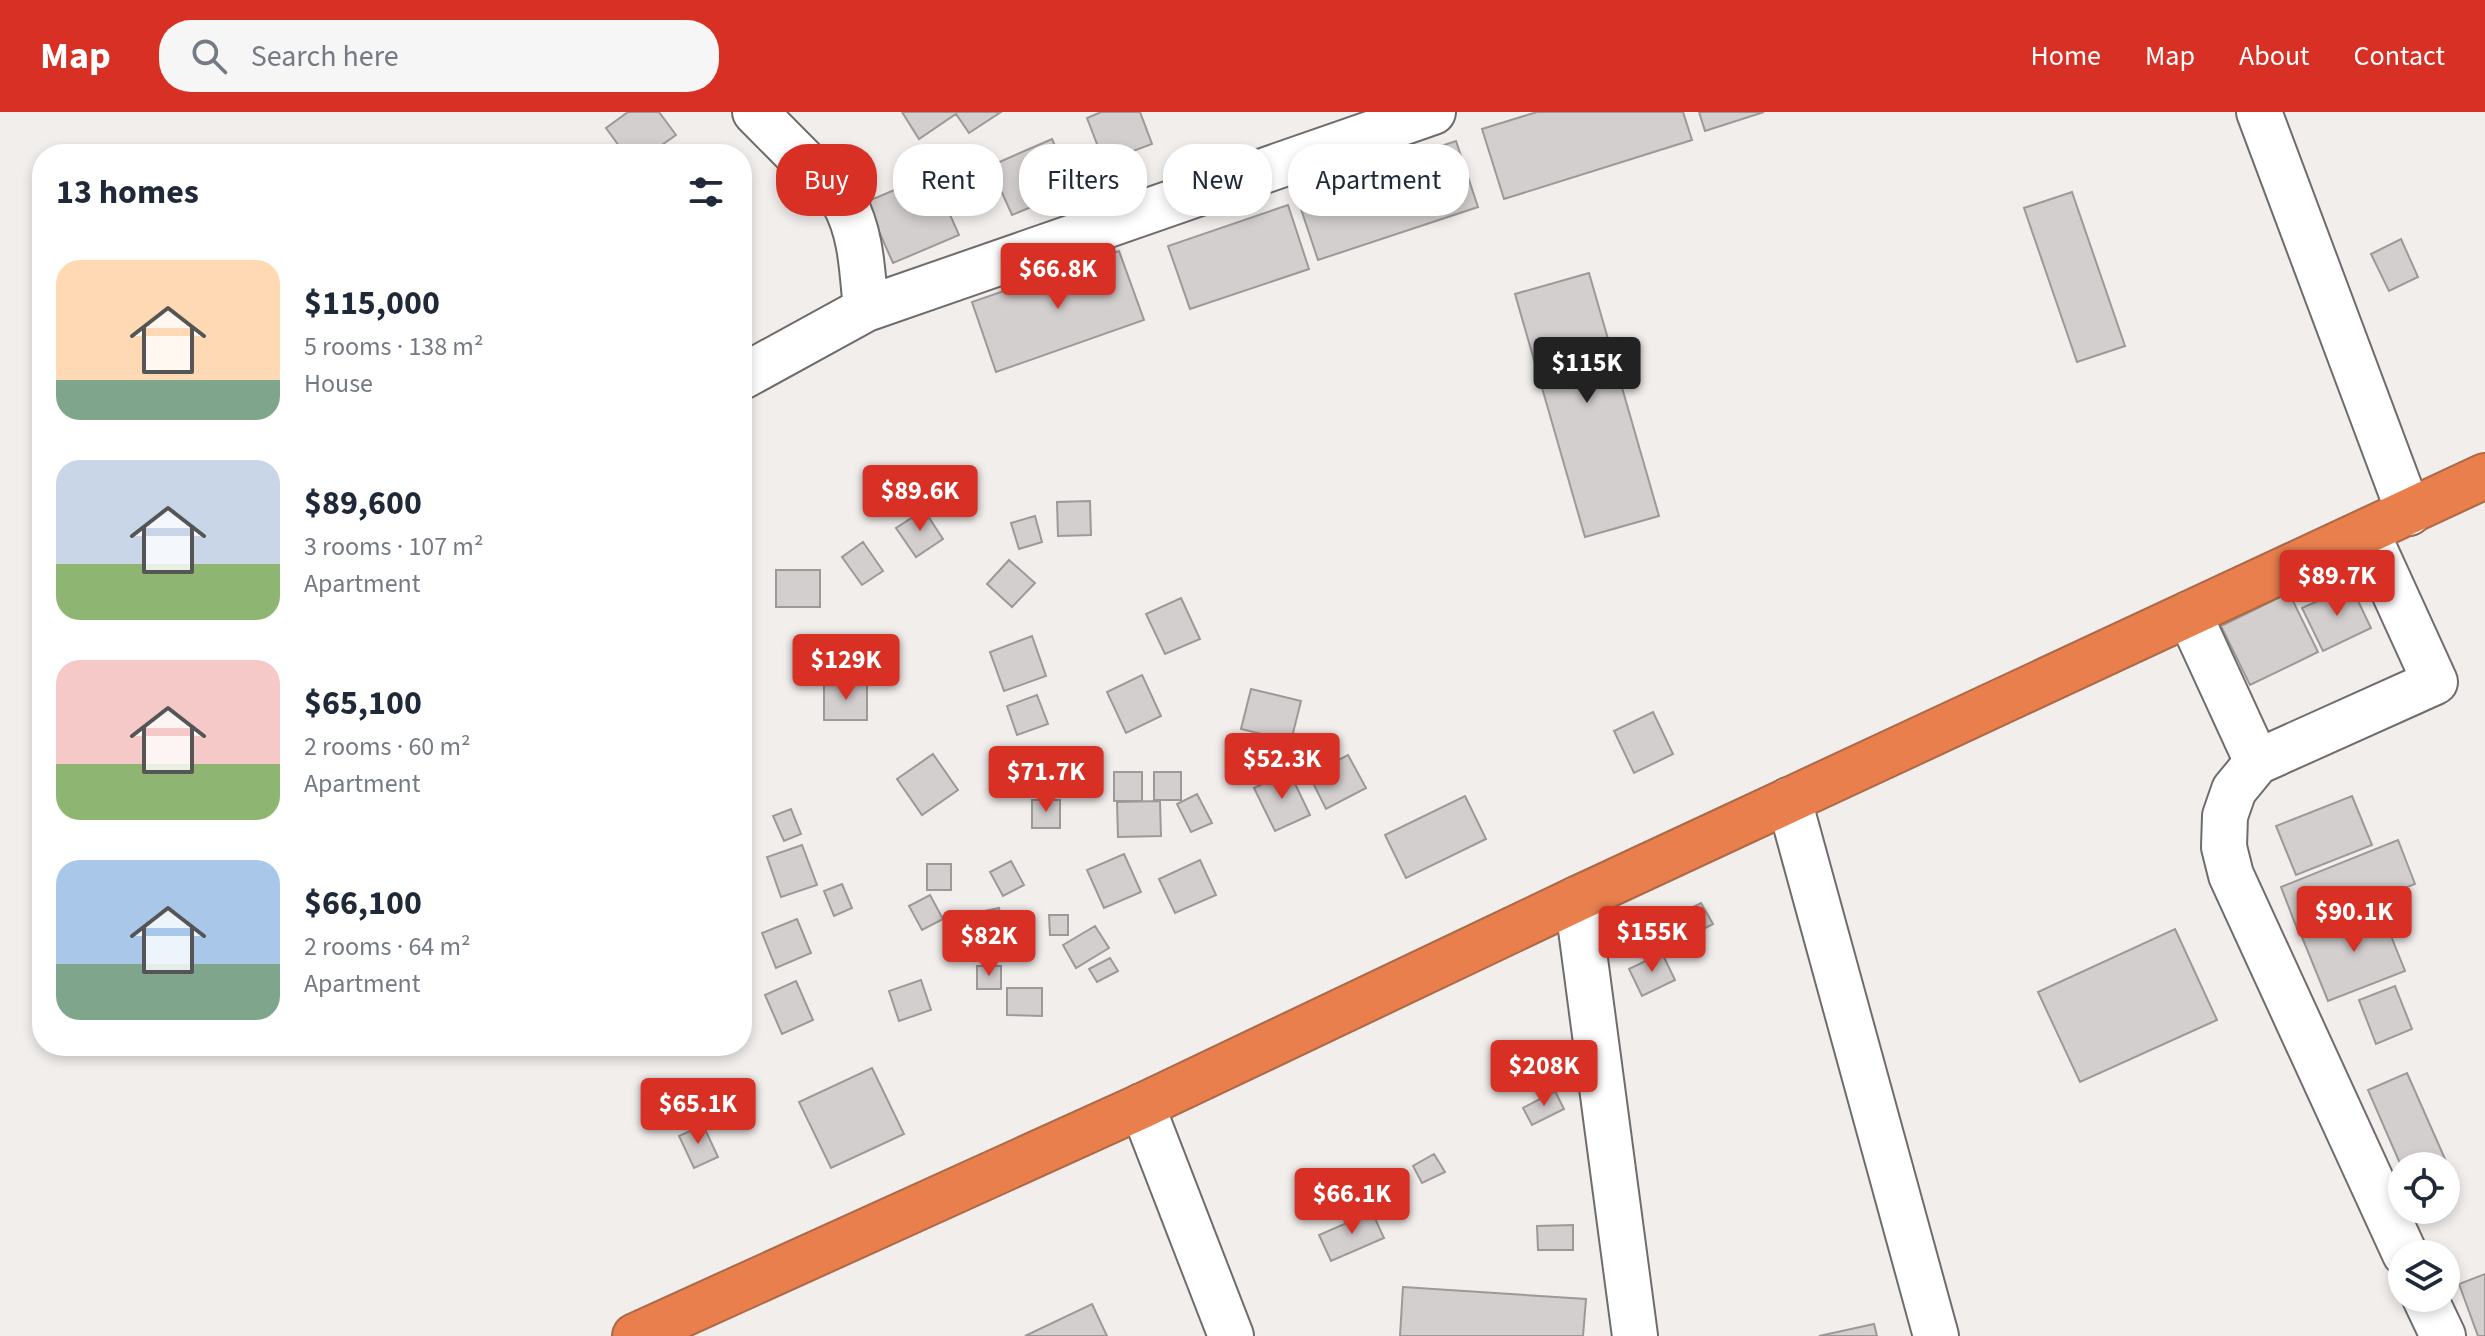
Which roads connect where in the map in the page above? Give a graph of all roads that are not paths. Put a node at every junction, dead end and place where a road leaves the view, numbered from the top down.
1 (755, 112) edge
2 (1433, 112) edge
3 (2259, 112) edge
4 (866, 309) junction
5 (752, 372) edge
6 (2485, 476) edge
7 (2409, 513) junction
8 (2367, 533) junction
9 (2189, 614) junction
10 (2257, 762) junction
11 (1789, 800) junction
12 (1577, 899) junction
13 (1142, 1106) junction
14 (2399, 1240) edge
15 (2432, 1312) edge
16 (635, 1336) edge
17 (1231, 1336) edge
18 (1635, 1336) edge
19 (1936, 1336) edge
20 (2443, 1336) edge

1 - 4 street
2 - 4 street
3 - 7 street
4 - 5 street
6 - 7 highway
7 - 8 highway
8 - 9 highway
8 - 10 street
9 - 10 street
9 - 11 highway
10 - 14 street
11 - 12 highway
11 - 19 street
12 - 13 highway
12 - 18 street
13 - 16 highway
13 - 17 street
15 - 20 street

